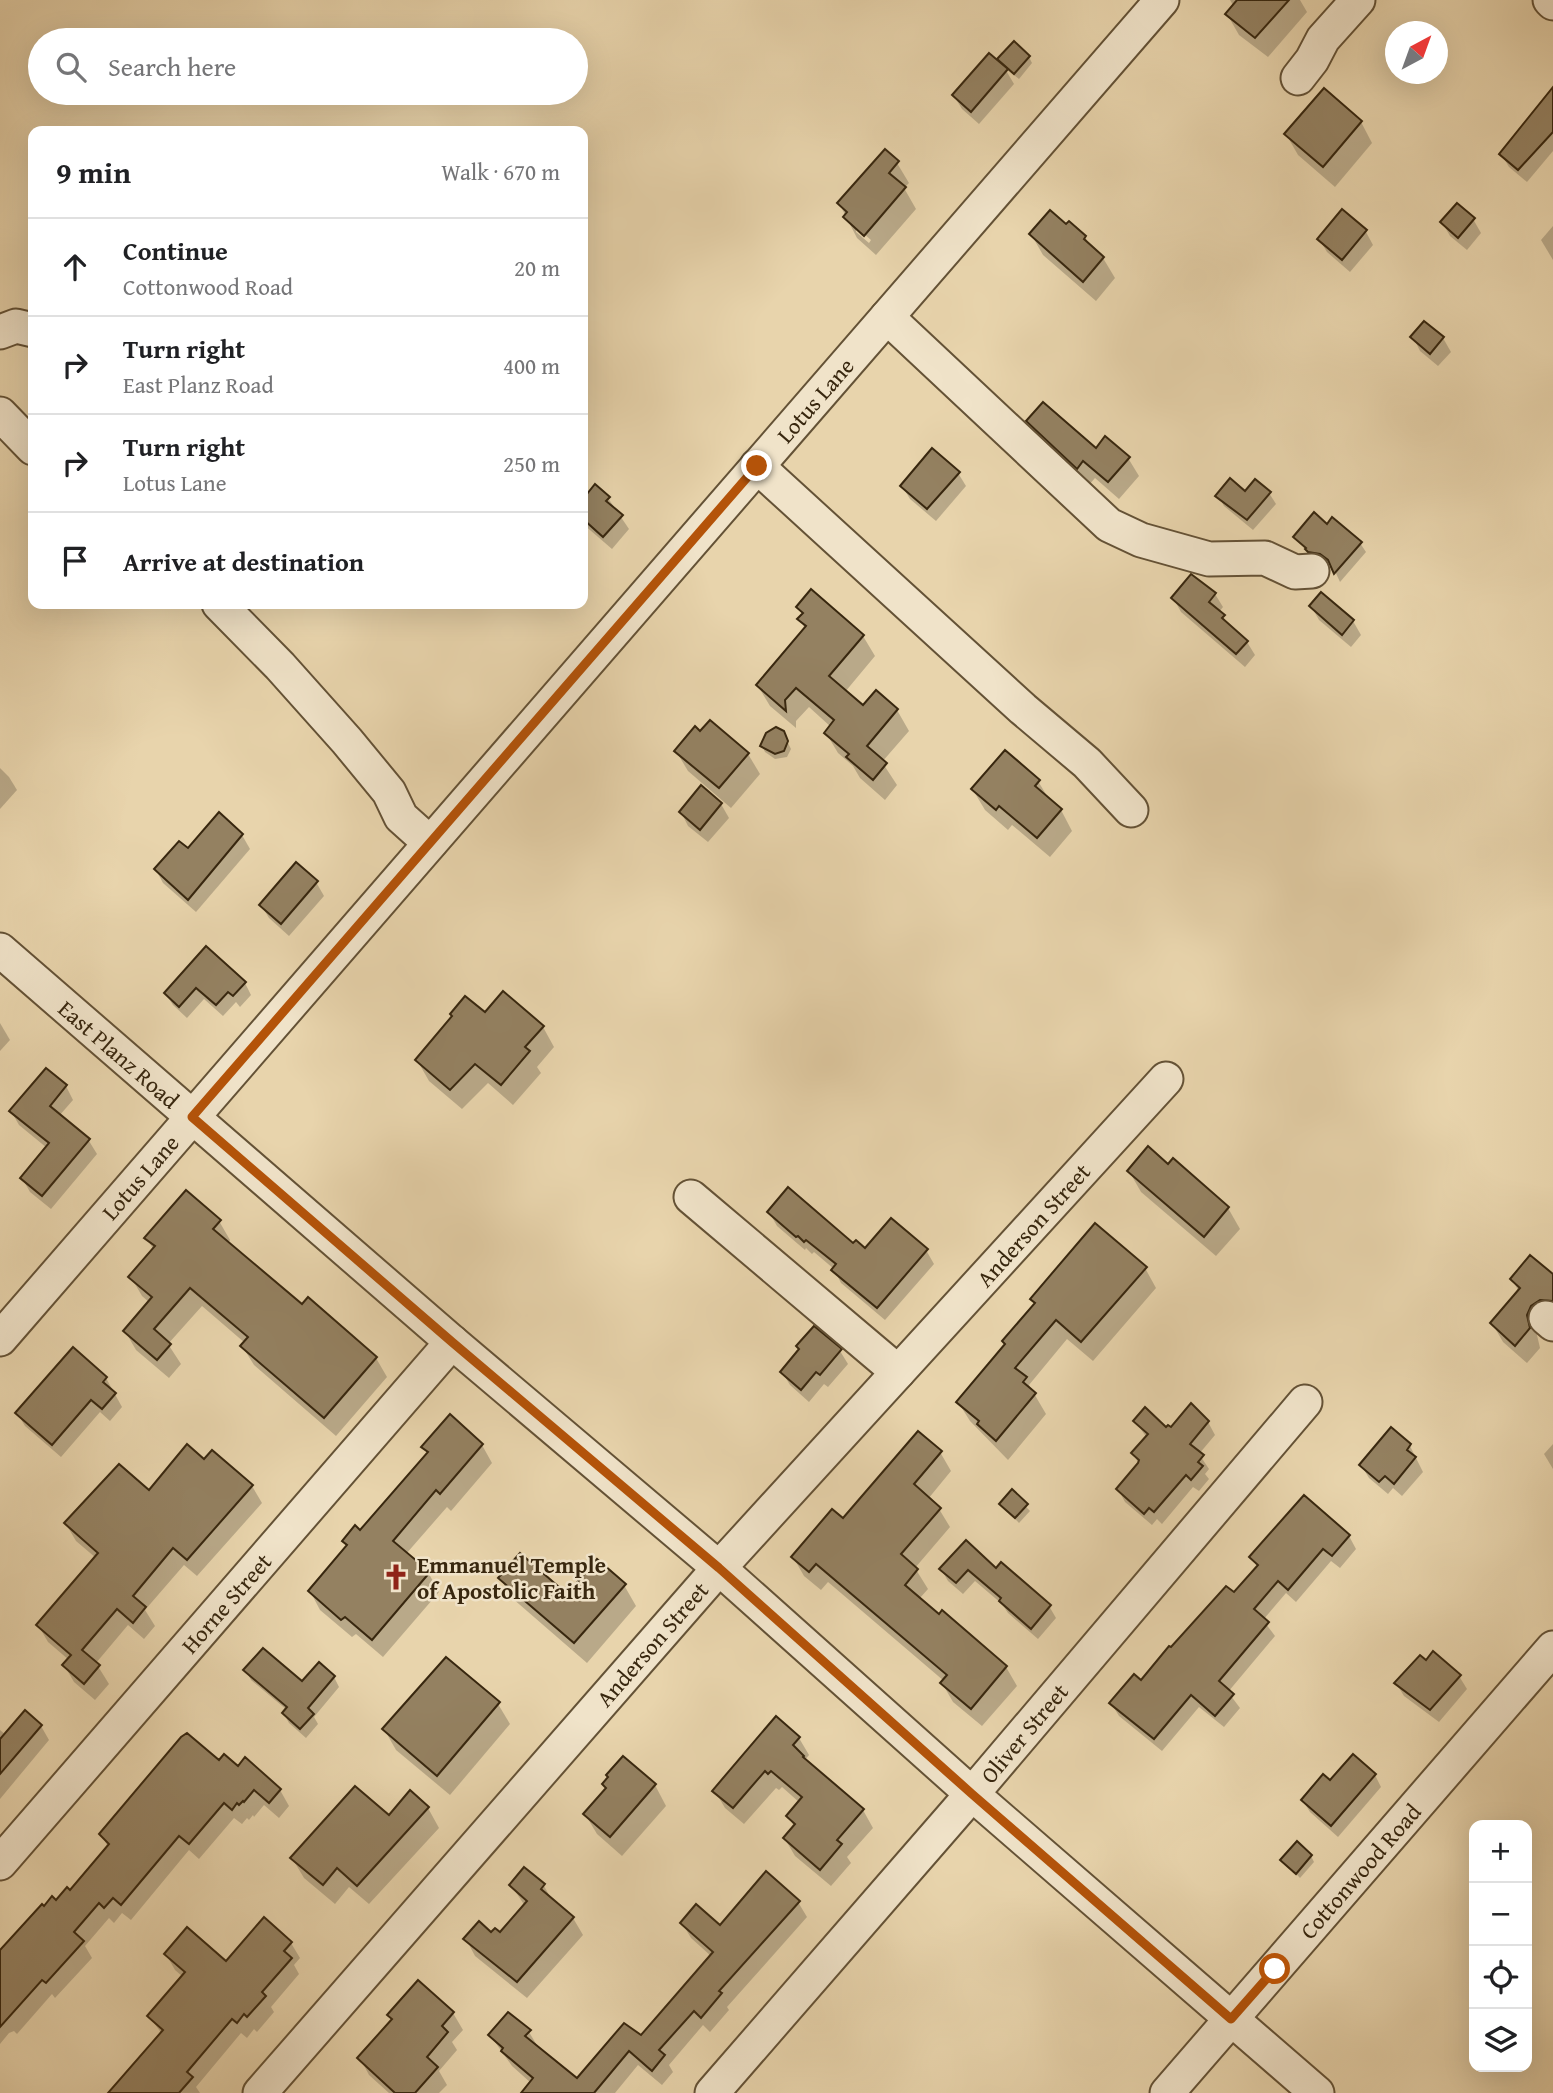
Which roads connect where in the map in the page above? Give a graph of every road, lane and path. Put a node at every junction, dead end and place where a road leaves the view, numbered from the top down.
1 (1161, 0) edge
2 (1358, 0) edge
3 (1298, 78) dead end
4 (887, 317) junction
5 (28, 329) edge
6 (0, 332) edge
7 (0, 414) edge
8 (28, 443) edge
9 (757, 466) junction
10 (1312, 571) dead end
11 (224, 609) edge
12 (1131, 810) dead end
13 (430, 843) junction
14 (0, 950) edge
15 (1166, 1079) dead end
16 (192, 1117) junction
17 (691, 1197) dead end
18 (0, 1339) edge
19 (452, 1342) junction
20 (898, 1372) junction
21 (1305, 1402) dead end
22 (719, 1568) junction
23 (1553, 1648) edge
24 (972, 1794) junction
25 (0, 1863) edge
26 (1231, 2019) junction
27 (260, 2093) edge
28 (712, 2093) edge
29 (1167, 2093) edge
30 (1317, 2093) edge

1 - 4 street, Lotus Lane
2 - 3 street
4 - 9 street, Lotus Lane
4 - 10 street
5 - 6 street
7 - 8 street
9 - 12 street
9 - 13 street, Lotus Lane
11 - 13 street
13 - 16 street, Lotus Lane
14 - 16 street, East Planz Road
15 - 20 street, Anderson Street
16 - 18 street, Lotus Lane
16 - 19 street, East Planz Road
17 - 20 street
19 - 22 street, East Planz Road
19 - 25 street, Horne Street
20 - 22 street, Anderson Street
21 - 24 street, Oliver Street
22 - 24 street, East Planz Road
22 - 27 street, Anderson Street
23 - 26 street, Cottonwood Road
24 - 26 street, East Planz Road
24 - 28 street, Oliver Street
26 - 29 street, Cottonwood Road
26 - 30 street, East Planz Road

